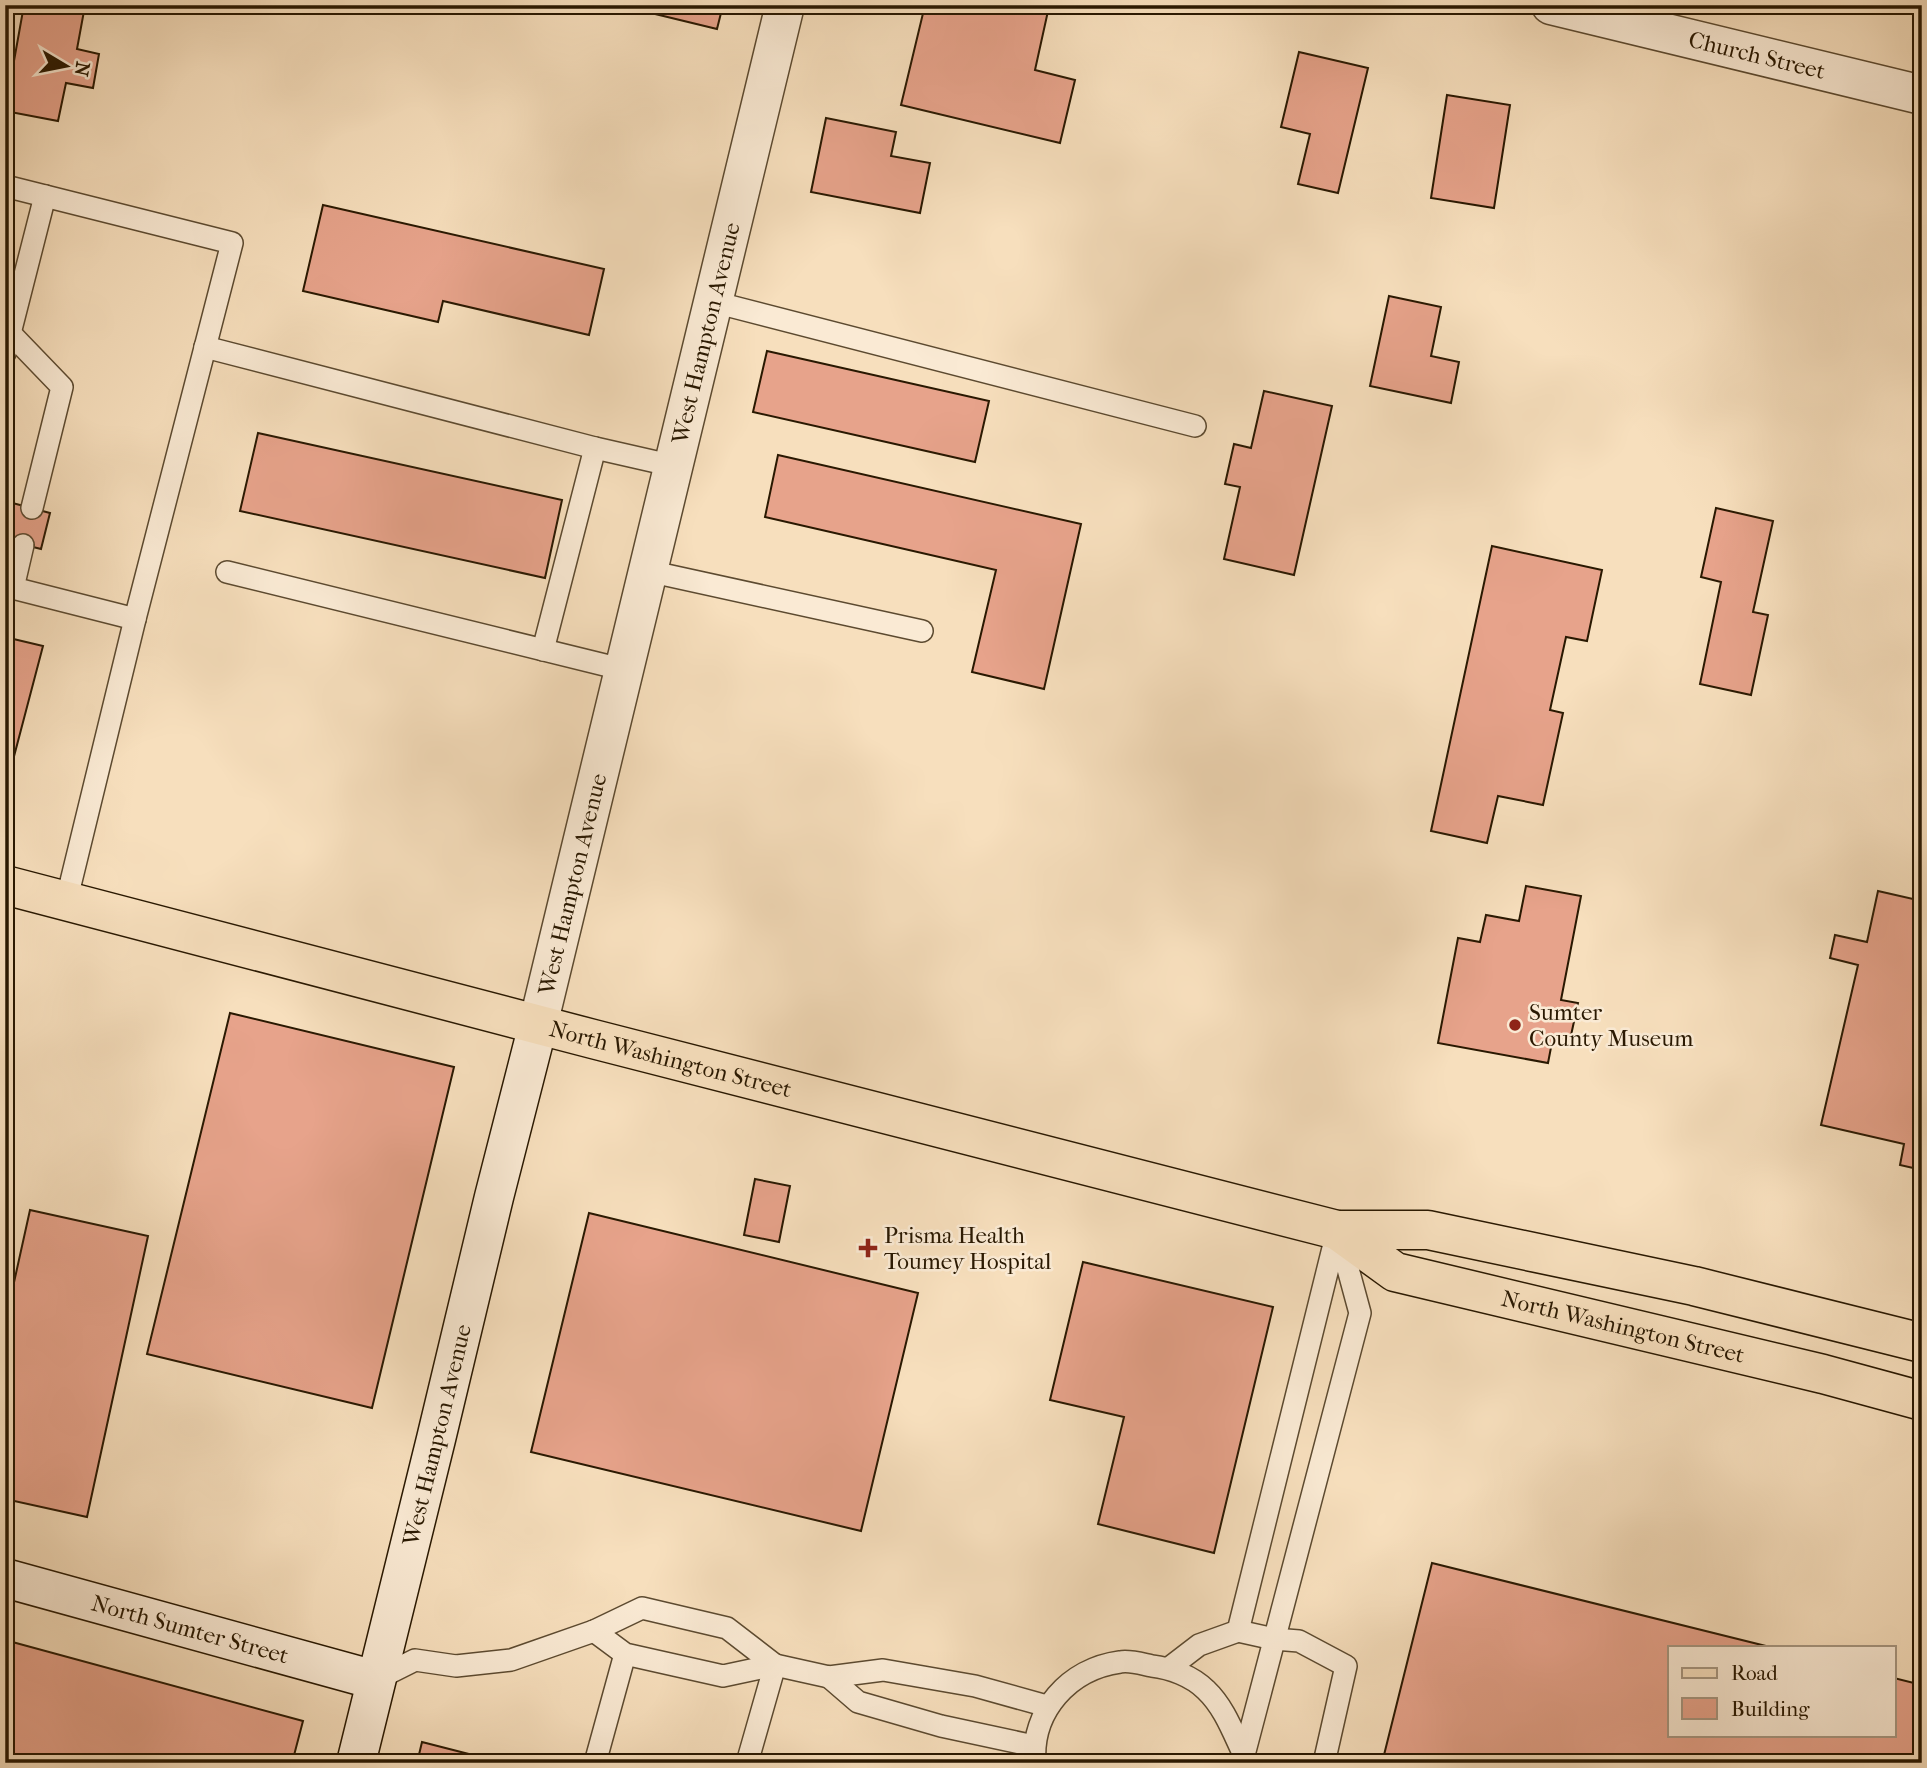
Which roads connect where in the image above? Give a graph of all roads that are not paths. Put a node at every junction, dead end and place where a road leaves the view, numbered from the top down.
1 (785, 5) edge
2 (1551, 5) edge
3 (1922, 95) edge
4 (5, 186) edge
5 (45, 196) junction
6 (713, 302) junction
7 (8, 343) edge
8 (205, 347) junction
9 (1195, 426) dead end
10 (595, 448) junction
11 (674, 466) junction
12 (32, 508) dead end
13 (23, 545) dead end
14 (648, 571) junction
15 (227, 572) dead end
16 (9, 587) edge
17 (135, 619) junction
18 (922, 631) dead end
19 (543, 650) junction
20 (625, 670) junction
21 (5, 886) edge
22 (66, 902) junction
23 (538, 1025) junction
24 (1337, 1230) junction
25 (1922, 1343) edge
26 (1922, 1401) edge
27 (5, 1578) edge
28 (594, 1631) junction
29 (1238, 1631) junction
30 (1274, 1639) junction
31 (625, 1654) junction
32 (775, 1665) junction
33 (1169, 1668) junction
34 (829, 1677) junction
35 (375, 1680) junction
36 (1047, 1706) junction
37 (1034, 1755) edge
38 (1243, 1759) edge
39 (356, 1763) edge
40 (595, 1763) edge
41 (747, 1763) edge
42 (1324, 1763) edge

1 - 6 street, West Hampton Avenue
2 - 3 street, Church Street
4 - 5 lane
5 - 7 lane
5 - 8 lane
6 - 9 lane
6 - 11 street, West Hampton Avenue
7 - 12 lane
8 - 10 lane
8 - 17 lane
10 - 11 lane
10 - 19 lane
11 - 14 street, West Hampton Avenue
13 - 16 lane
14 - 18 lane
14 - 20 street, West Hampton Avenue
15 - 19 lane
16 - 17 lane
17 - 22 lane
19 - 20 lane
20 - 23 street, West Hampton Avenue
21 - 22 main road, North Washington Street
22 - 23 main road, North Washington Street
23 - 24 main road, North Washington Street
23 - 35 street, West Hampton Avenue
24 - 25 main road, North Washington Street
24 - 26 main road, North Washington Street
24 - 29 lane
24 - 30 lane
27 - 35 street, North Sumter Street
28 - 31 lane
28 - 32 lane
28 - 35 lane
29 - 30 lane
29 - 33 lane
30 - 38 lane
30 - 42 lane
31 - 32 lane
31 - 40 lane
32 - 34 lane
32 - 41 lane
33 - 36 lane
33 - 38 lane
34 - 36 lane
34 - 37 lane
35 - 39 street, West Hampton Avenue
36 - 37 lane

